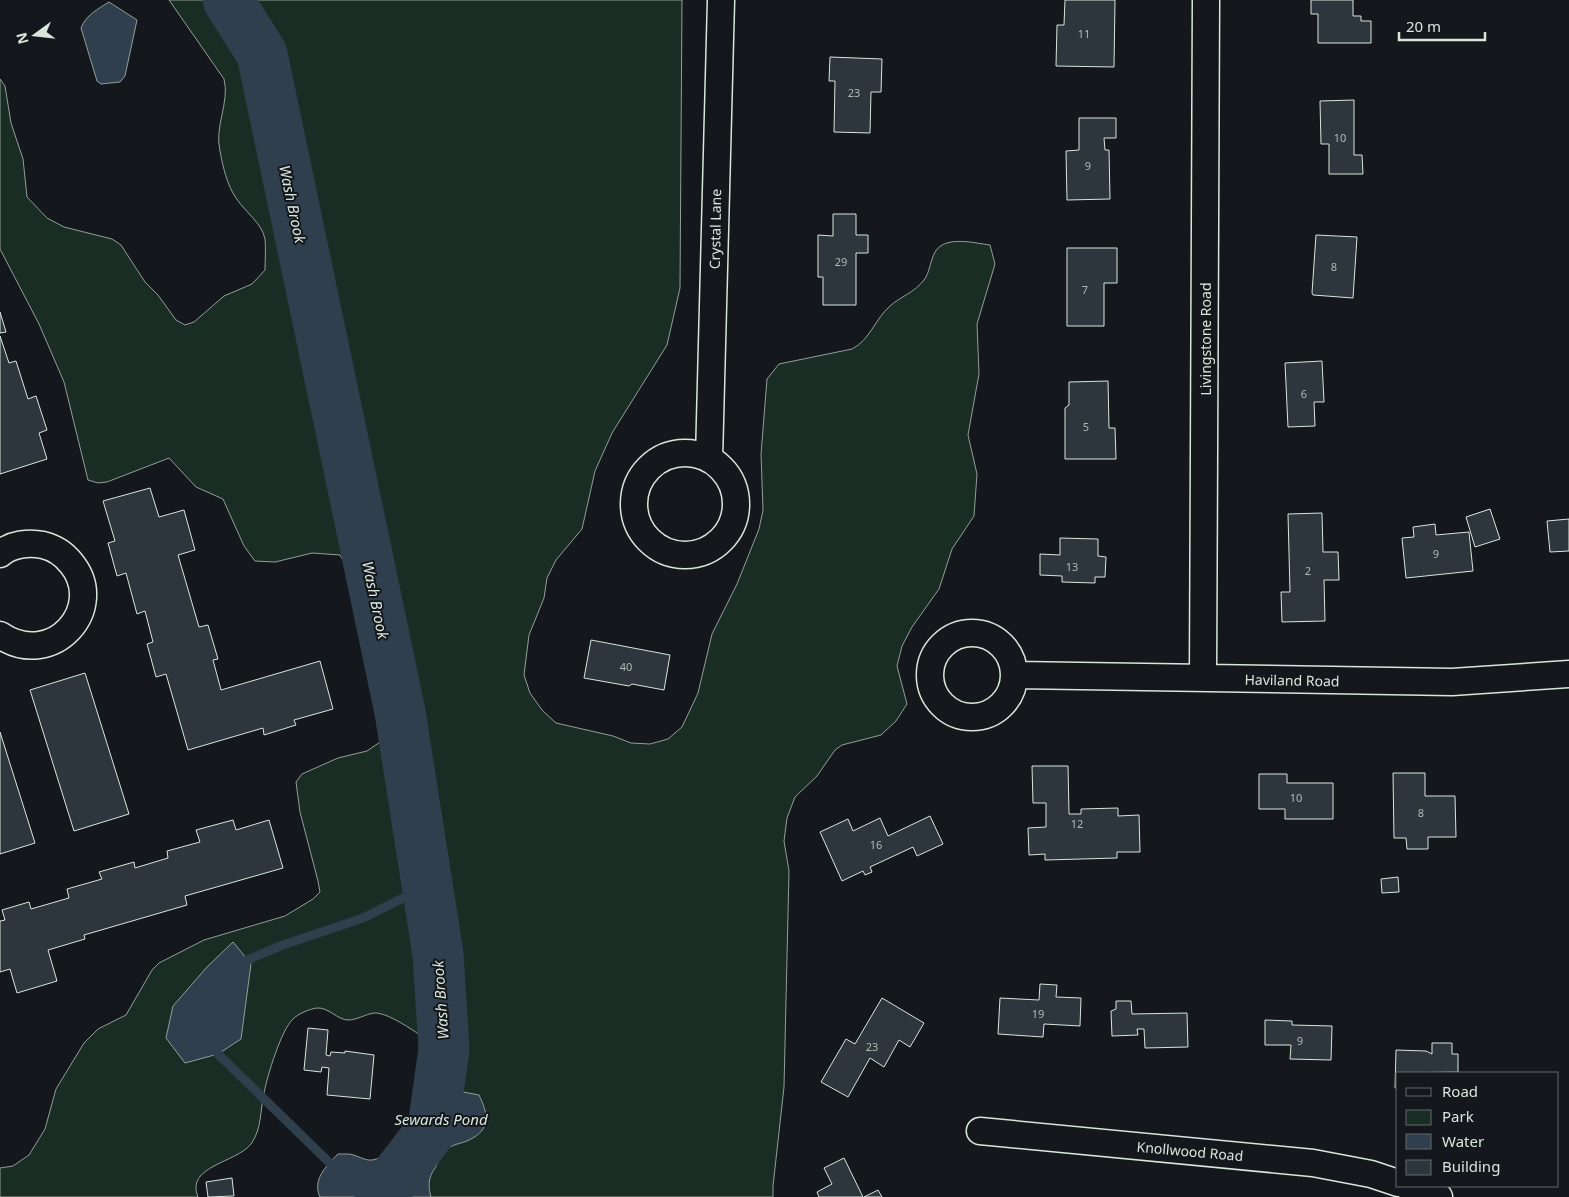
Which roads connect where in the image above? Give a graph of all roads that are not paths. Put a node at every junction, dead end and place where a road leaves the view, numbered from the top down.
1 (720, 0) edge
2 (1206, 0) edge
3 (709, 459) dead end
4 (0, 554) edge
5 (0, 635) edge
6 (1569, 674) edge
7 (1015, 675) dead end
8 (1203, 678) junction
9 (980, 1131) dead end
10 (1396, 1182) edge
11 (1410, 1187) edge
12 (1439, 1197) edge

1 - 3 street, Crystal Lane
2 - 8 street, Livingstone Road
4 - 5 street
6 - 8 street, Haviland Road
7 - 8 street, Haviland Road
9 - 10 street, Knollwood Road
11 - 12 street

